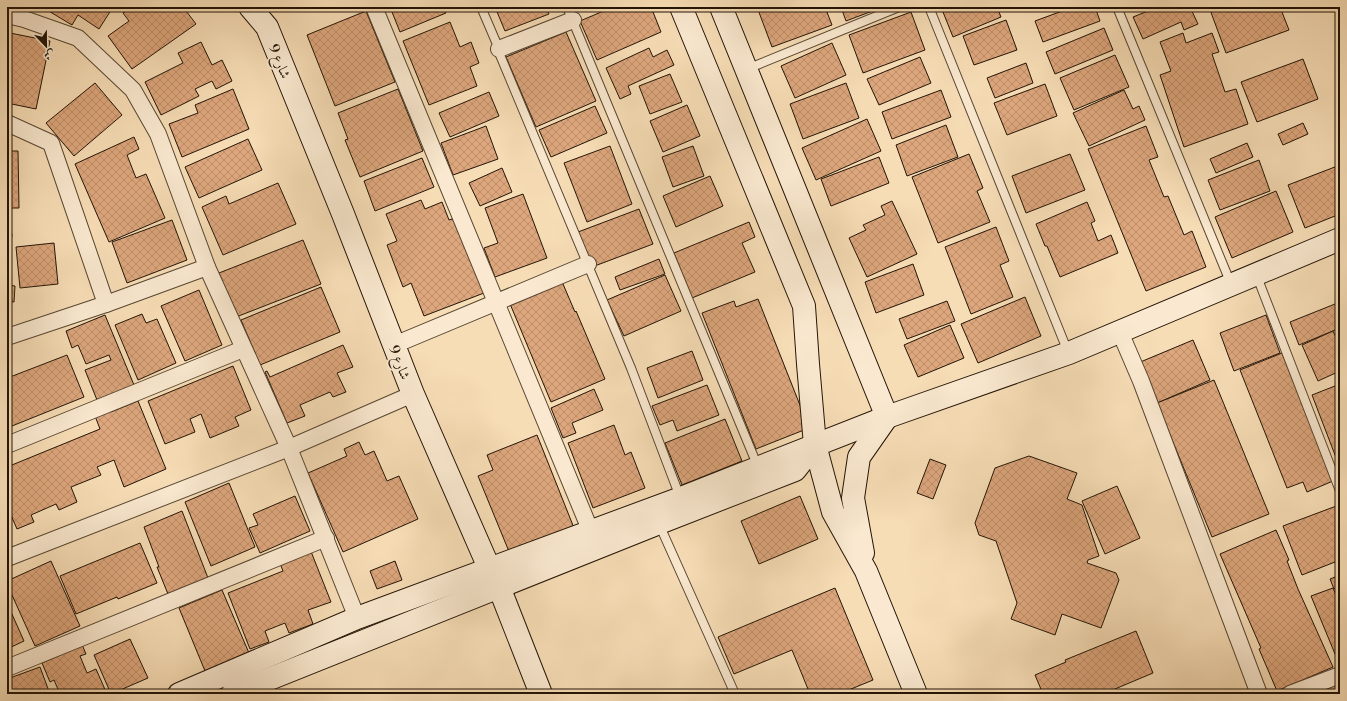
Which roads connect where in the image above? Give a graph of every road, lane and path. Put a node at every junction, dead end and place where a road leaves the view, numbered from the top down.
1 (250, 7) edge
2 (374, 7) edge
3 (481, 7) edge
4 (681, 7) edge
5 (721, 7) edge
6 (899, 7) edge
7 (929, 7) edge
8 (1117, 7) edge
9 (570, 14) edge
10 (7, 16) edge
11 (499, 49) junction
12 (747, 70) junction
13 (7, 123) edge
14 (1340, 239) edge
15 (588, 264) junction
16 (207, 267) junction
17 (1256, 274) junction
18 (1232, 284) junction
19 (496, 302) junction
20 (106, 304) junction
21 (1120, 332) junction
22 (7, 336) edge
23 (394, 345) junction
24 (243, 348) junction
25 (1069, 353) junction
26 (413, 394) junction
27 (887, 417) junction
28 (7, 445) edge
29 (815, 445) junction
30 (289, 448) junction
31 (758, 467) junction
32 (1340, 492) edge
33 (681, 498) junction
34 (659, 523) junction
35 (591, 532) junction
36 (326, 538) junction
37 (7, 558) edge
38 (866, 571) junction
39 (495, 578) junction
40 (357, 618) junction
41 (7, 668) edge
42 (1340, 675) edge
43 (179, 694) edge
44 (232, 694) edge
45 (541, 694) edge
46 (735, 694) edge
47 (916, 694) edge
48 (1259, 694) edge
49 (1290, 694) edge

1 - 23 street, شارع 9
2 - 19 street
3 - 11 lane
4 - 29 street
5 - 12 street
6 - 12 lane
7 - 25 lane
8 - 18 lane
9 - 11 street
9 - 31 lane
10 - 16 street
11 - 15 lane
12 - 27 street
13 - 20 street
14 - 17 street
15 - 19 street
15 - 33 lane
16 - 20 street
16 - 24 street
17 - 18 street
17 - 32 lane
18 - 21 street
19 - 23 street
19 - 35 street
20 - 22 street
21 - 25 street
21 - 48 street
23 - 26 street, شارع 9
24 - 28 street
24 - 30 street
25 - 27 street
26 - 30 street
26 - 39 street, شارع 9
27 - 29 street
27 - 38 street
29 - 31 street
29 - 34 street
29 - 38 street
30 - 36 street
30 - 37 street
31 - 33 street
33 - 35 street
34 - 39 street
34 - 46 lane
35 - 39 street
36 - 40 street
36 - 41 street
38 - 47 street
39 - 40 street
39 - 44 street
39 - 45 street, شارع 9
40 - 43 street
42 - 49 street

